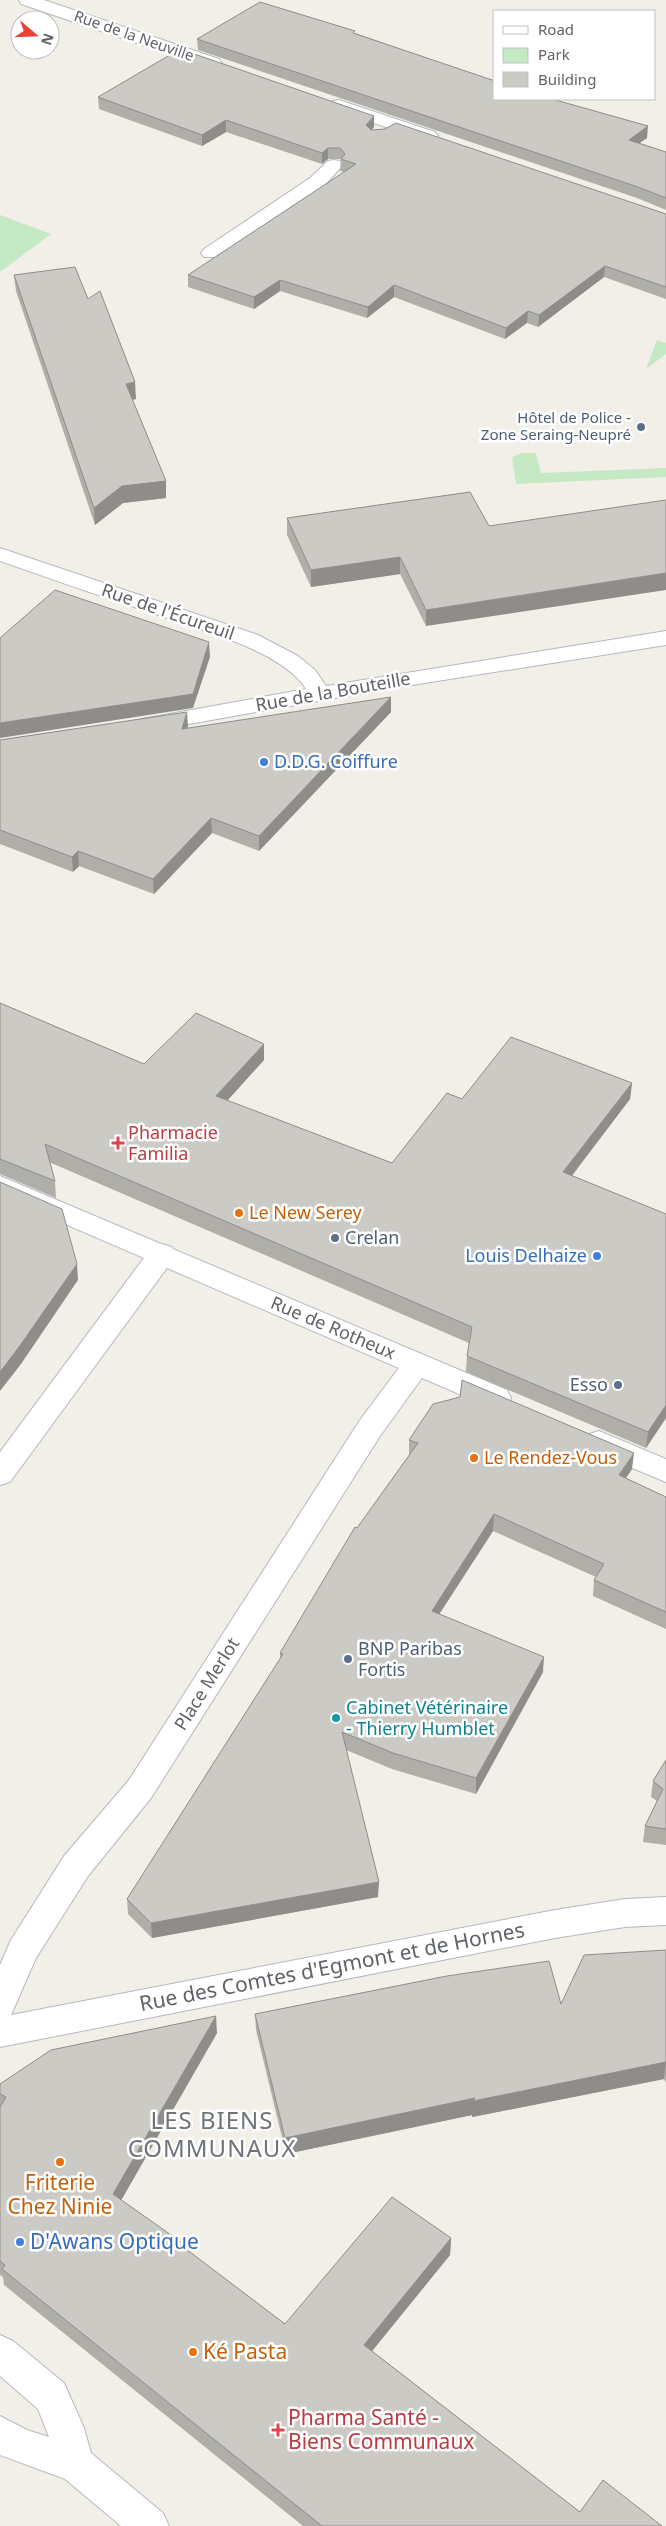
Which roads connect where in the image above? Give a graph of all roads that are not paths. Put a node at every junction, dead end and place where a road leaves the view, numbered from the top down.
1 (27, 0) edge
2 (229, 68) edge
3 (321, 99) edge
4 (394, 124) junction
5 (377, 136) edge
6 (449, 142) edge
7 (334, 165) edge
8 (211, 253) dead end
9 (0, 554) edge
10 (666, 638) edge
11 (320, 694) junction
12 (132, 727) edge
13 (0, 1185) edge
14 (162, 1254) junction
15 (417, 1364) junction
16 (524, 1410) edge
17 (577, 1433) edge
18 (666, 1471) edge
19 (0, 1474) edge
20 (666, 1911) edge
21 (0, 2004) edge
22 (0, 2032) edge
23 (0, 2353) edge
24 (0, 2434) edge
25 (76, 2464) junction
26 (150, 2526) edge

1 - 2 street, Rue de la Neuville
3 - 4 street
4 - 5 street
4 - 6 street
7 - 8 street
9 - 11 street, Rue de l'Écureuil
10 - 11 street, Rue de la Bouteille
11 - 12 street, Rue de la Bouteille
13 - 14 street, Rue de Rotheux
14 - 15 street, Rue de Rotheux
14 - 19 street
15 - 16 street, Rue de Rotheux
15 - 21 street, Place Merlot
17 - 18 street
20 - 22 street, Rue des Comtes d'Egmont et de Hornes
23 - 25 street
24 - 25 street
25 - 26 street

